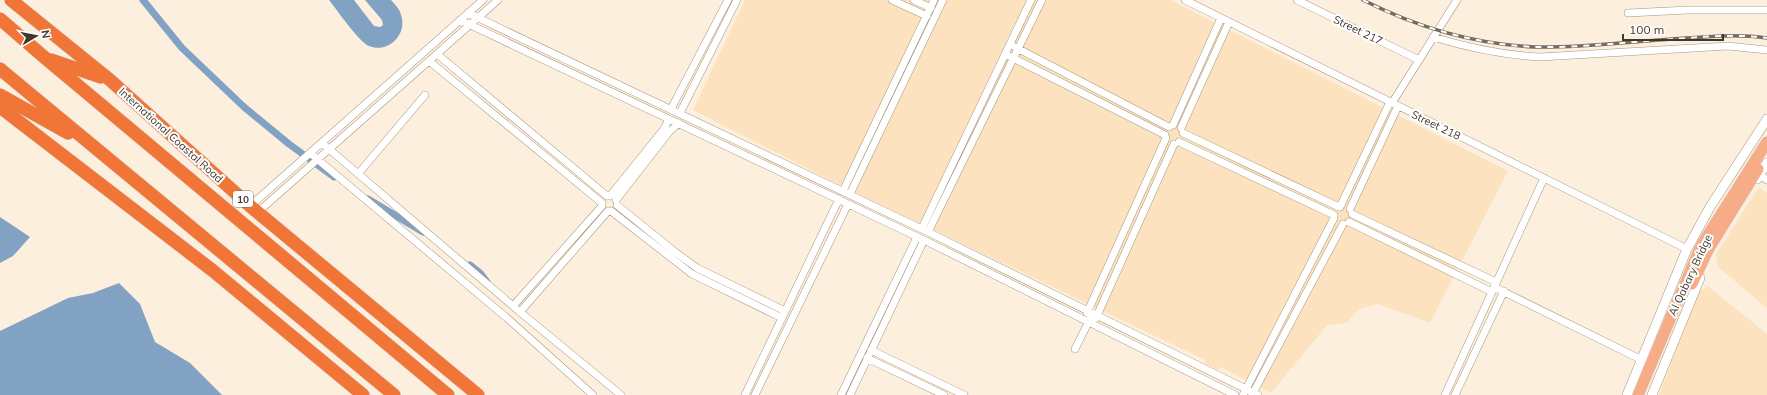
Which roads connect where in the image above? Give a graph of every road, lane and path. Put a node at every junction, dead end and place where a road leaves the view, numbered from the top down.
1 (11, 0) edge
2 (482, 0) edge
3 (498, 0) edge
4 (728, 0) edge
5 (737, 0) edge
6 (892, 0) edge
7 (914, 0) edge
8 (934, 0) edge
9 (943, 0) edge
10 (1031, 0) edge
11 (1042, 0) edge
12 (1185, 0) edge
13 (1297, 0) edge
14 (1457, 0) edge
15 (931, 8) junction
16 (1767, 10) edge
17 (468, 13) junction
18 (1628, 13) dead end
19 (927, 16) junction
20 (478, 17) junction
21 (1221, 18) junction
22 (0, 19) edge
23 (460, 20) junction
24 (1228, 22) junction
25 (470, 24) junction
26 (1433, 37) junction
27 (1010, 44) junction
28 (1018, 48) junction
29 (1767, 50) edge
30 (437, 54) junction
31 (1006, 54) junction
32 (44, 57) junction
33 (1014, 58) junction
34 (1419, 60) junction
35 (429, 61) junction
36 (907, 65) junction
37 (0, 69) edge
38 (110, 80) junction
39 (0, 95) edge
40 (425, 95) dead end
41 (646, 97) junction
42 (984, 98) junction
43 (992, 102) junction
44 (1393, 104) junction
45 (640, 105) junction
46 (0, 107) edge
47 (671, 109) junction
48 (680, 114) junction
49 (669, 119) junction
50 (1767, 119) edge
51 (679, 124) junction
52 (1171, 126) junction
53 (1182, 131) junction
54 (1165, 137) junction
55 (1767, 142) edge
56 (322, 143) junction
57 (1176, 143) junction
58 (329, 149) junction
59 (98, 150) junction
60 (310, 153) junction
61 (1767, 155) edge
62 (318, 159) junction
63 (1767, 163) edge
64 (358, 174) junction
65 (1544, 178) junction
66 (1763, 178) edge
67 (843, 191) junction
68 (850, 194) junction
69 (613, 199) junction
70 (839, 199) junction
71 (848, 204) junction
72 (1339, 207) junction
73 (606, 208) junction
74 (254, 209) junction
75 (1351, 211) junction
76 (1334, 216) junction
77 (1346, 223) junction
78 (925, 230) junction
79 (921, 238) junction
80 (1687, 249) junction
81 (1494, 287) junction
82 (1504, 291) junction
83 (513, 306) junction
84 (785, 311) junction
85 (520, 312) junction
86 (1093, 312) junction
87 (782, 318) junction
88 (1089, 322) junction
89 (1075, 349) dead end
90 (872, 350) junction
91 (868, 358) junction
92 (1642, 360) junction
93 (1250, 393) edge
94 (363, 395) edge
95 (394, 395) edge
96 (448, 395) edge
97 (478, 395) edge
98 (593, 395) edge
99 (621, 395) edge
100 (745, 395) edge
101 (754, 395) edge
102 (841, 395) edge
103 (850, 395) edge
104 (944, 395) edge
105 (964, 395) edge
106 (1234, 395) edge
107 (1445, 395) edge
108 (1455, 395) edge
109 (1627, 395) edge
110 (1638, 395) edge
111 (1646, 395) edge
112 (1652, 395) edge

1 - 38 highway, International Coastal Road / 10
2 - 17 street
3 - 20 street
4 - 47 street
5 - 48 street
6 - 19 street
7 - 15 street
8 - 15 street
9 - 36 street
10 - 27 street
11 - 28 street
12 - 21 street, Street 218
13 - 34 street, Street 217
14 - 26 street
15 - 19 street
16 - 18 street
17 - 20 street
17 - 23 street
19 - 36 street
20 - 25 street
20 - 41 street
21 - 24 street, Street 218
21 - 52 street
22 - 32 highway, International Coastal Road / 10
23 - 25 street
23 - 56 street
24 - 44 street, Street 218
24 - 53 street
25 - 30 street
25 - 45 street
26 - 29 street
26 - 34 street
27 - 28 street
27 - 31 street
28 - 33 street
28 - 52 street
30 - 35 street
30 - 69 street
31 - 33 street
31 - 42 street
32 - 38 highway
32 - 96 highway, International Coastal Road / 10
33 - 43 street
33 - 54 street
34 - 44 street
35 - 58 street
35 - 73 street
36 - 67 street
36 - 68 street
37 - 59 highway
38 - 74 highway, International Coastal Road / 10
39 - 59 highway
40 - 64 street
41 - 45 street
41 - 47 street
42 - 43 street
42 - 78 street
43 - 78 street
44 - 65 street, Street 218
44 - 72 street
44 - 75 street
45 - 49 street
46 - 94 highway
47 - 48 street
48 - 67 street
49 - 51 street
49 - 69 street
50 - 80 street
51 - 69 street
51 - 70 street
52 - 53 street
52 - 54 street
53 - 57 street
53 - 72 street
54 - 57 street
54 - 86 street
55 - 110 main road, Al Qabary Bridge
56 - 58 street
56 - 60 street
57 - 76 street
57 - 86 street
58 - 62 street
58 - 64 street
59 - 95 highway
60 - 62 street
60 - 74 street
61 - 111 main road, Al Qabary Bridge
62 - 74 street
62 - 98 street
63 - 66 street
64 - 83 street
65 - 80 street, Street 218
65 - 81 street
66 - 112 street
67 - 68 street
68 - 78 street
69 - 73 street
69 - 73 street
69 - 84 street
70 - 71 street
70 - 84 street
71 - 79 street
71 - 101 street
72 - 75 street
72 - 76 street
73 - 83 street
73 - 85 street
73 - 87 street
74 - 97 highway, International Coastal Road / 10
75 - 77 street
75 - 81 street
76 - 77 street
76 - 93 street
77 - 81 street
77 - 93 street
78 - 86 street
79 - 88 street
79 - 90 street
79 - 102 street
80 - 92 street
81 - 82 street
81 - 107 street
82 - 92 street
82 - 108 street
83 - 85 street
84 - 87 street
85 - 99 street
86 - 88 street
86 - 93 street
87 - 100 street
88 - 89 street
88 - 106 street
90 - 91 street
90 - 105 street
91 - 103 street
91 - 104 street
92 - 109 street

